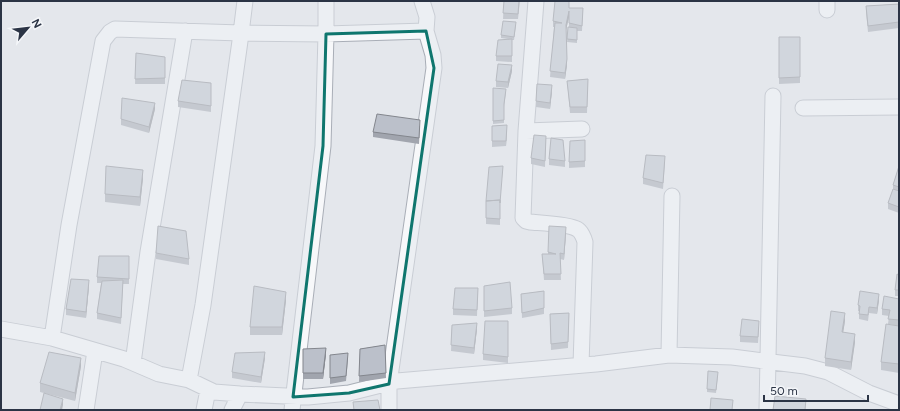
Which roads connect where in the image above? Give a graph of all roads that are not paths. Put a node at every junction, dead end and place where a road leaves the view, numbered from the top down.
1 (245, 1) edge
2 (326, 1) edge
3 (422, 1) edge
4 (536, 1) edge
5 (185, 31) junction
6 (426, 31) junction
7 (241, 33) junction
8 (326, 34) junction
9 (773, 96) dead end
10 (899, 107) edge
11 (803, 108) dead end
12 (582, 129) dead end
13 (526, 131) junction
14 (672, 196) dead end
15 (1, 328) edge
16 (52, 338) junction
17 (95, 351) junction
18 (669, 355) junction
19 (768, 362) junction
20 (133, 363) junction
21 (581, 365) junction
22 (190, 380) junction
23 (389, 384) junction
24 (208, 390) junction
25 (240, 394) junction
26 (293, 403) edge
27 (899, 404) edge
28 (86, 410) edge
29 (204, 410) edge
30 (232, 410) edge
31 (388, 410) edge
32 (767, 410) edge

1 - 7 street
2 - 8 street
3 - 6 street
4 - 13 street
5 - 7 street
5 - 16 street
5 - 20 street
6 - 8 street
6 - 23 street
7 - 8 street
7 - 22 street
8 - 26 street
9 - 19 street
10 - 11 street
12 - 13 street
13 - 21 street
14 - 18 street
15 - 16 street
16 - 17 street
17 - 20 street
17 - 28 street
18 - 19 street
18 - 21 street
19 - 27 street
19 - 32 street
20 - 22 street
21 - 23 street
22 - 24 street
23 - 26 street
23 - 31 street
24 - 25 street
24 - 29 street
25 - 26 street
25 - 30 street

